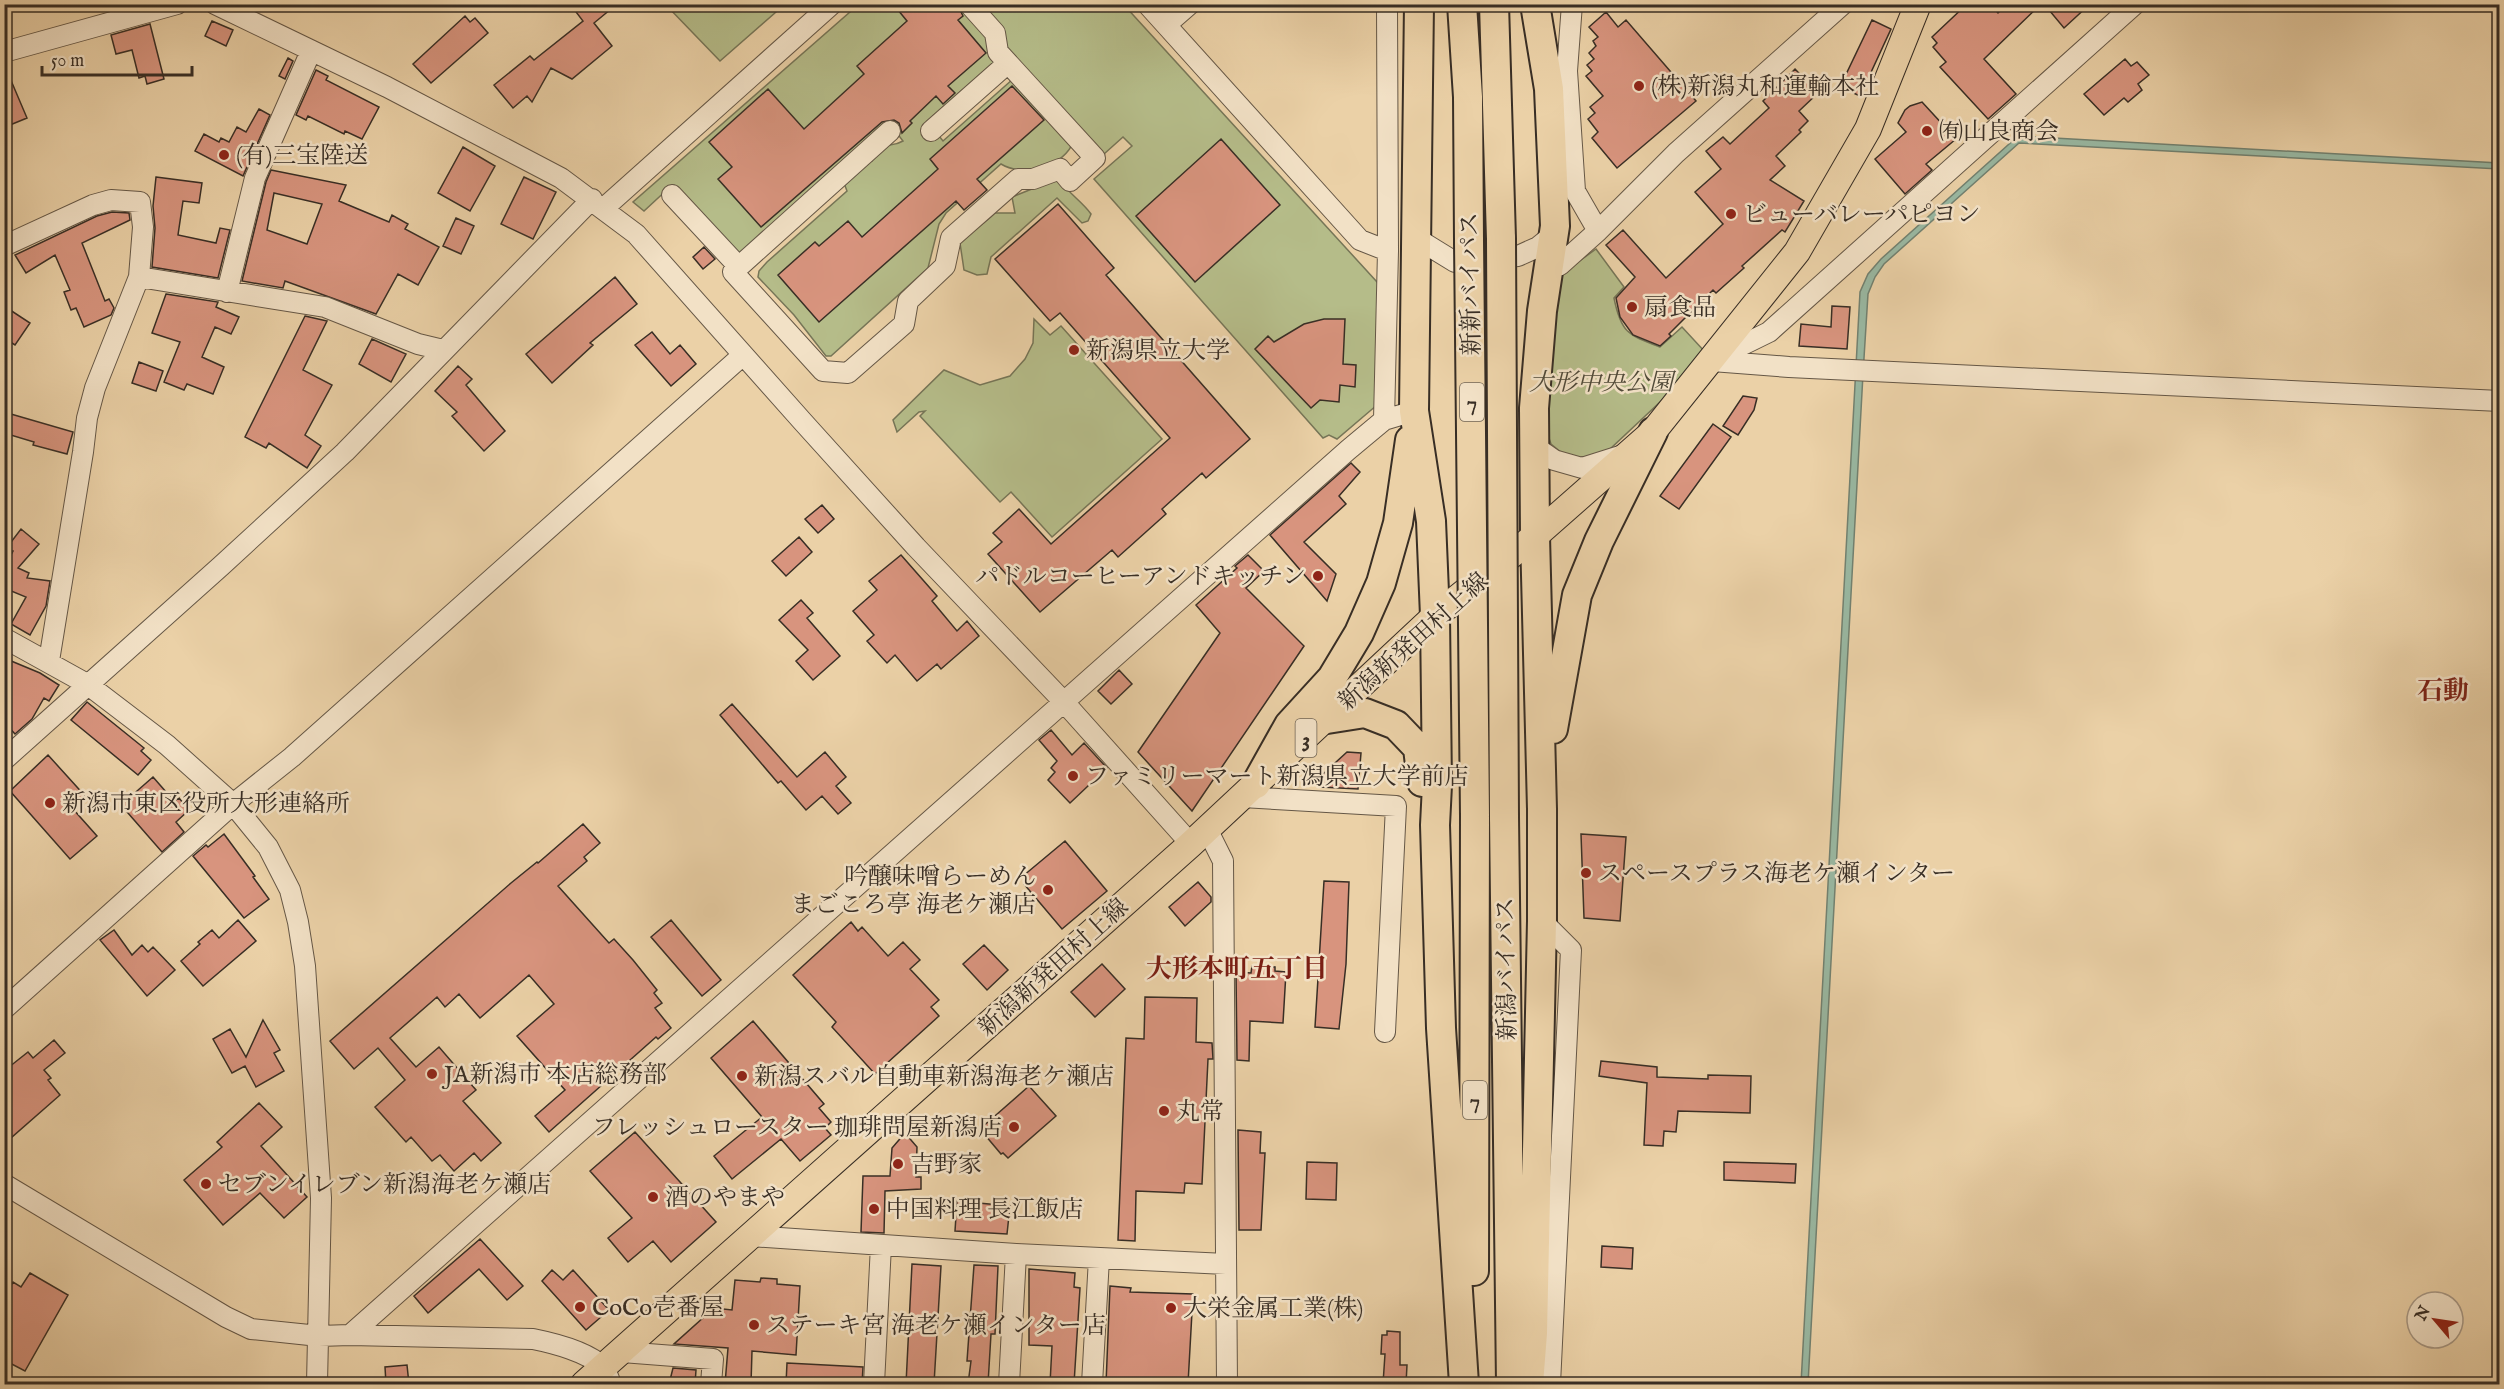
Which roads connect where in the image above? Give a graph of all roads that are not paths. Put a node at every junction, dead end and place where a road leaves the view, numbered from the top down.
1 (177, 4) edge
2 (215, 4) edge
3 (832, 4) edge
4 (969, 4) edge
5 (1147, 4) edge
6 (1190, 4) edge
7 (1387, 4) edge
8 (1419, 4) edge
9 (1462, 4) edge
10 (1494, 4) edge
11 (1535, 4) edge
12 (1572, 4) edge
13 (1844, 4) edge
14 (1918, 4) edge
15 (2135, 4) edge
16 (1166, 25) junction
17 (311, 51) junction
18 (4, 52) edge
19 (1008, 63) junction
20 (890, 131) dead end
21 (931, 131) dead end
22 (672, 195) dead end
23 (598, 204) junction
24 (1598, 231) junction
25 (1416, 238) junction
26 (4, 246) edge
27 (1552, 247) junction
28 (1388, 251) junction
29 (739, 267) junction
30 (139, 277) junction
31 (226, 292) junction
32 (443, 350) junction
33 (743, 355) junction
34 (1712, 361) junction
35 (2499, 401) edge
36 (1414, 411) junction
37 (1384, 420) junction
38 (1653, 432) junction
39 (1534, 446) junction
40 (1629, 453) junction
41 (1535, 536) junction
42 (1504, 553) joint
43 (1474, 564) joint
44 (1435, 616) junction
45 (4, 638) edge
46 (49, 661) junction
47 (87, 684) junction
48 (1063, 701) junction
49 (1327, 719) junction
50 (4, 760) edge
51 (1249, 791) junction
52 (1542, 799) junction
53 (233, 804) junction
54 (1199, 837) junction
55 (1542, 921) junction
56 (1440, 981) junction
57 (4, 1009) edge
58 (1385, 1032) dead end
59 (4, 1184) edge
60 (750, 1236) junction
61 (881, 1245) junction
62 (1016, 1254) junction
63 (1099, 1258) junction
64 (1226, 1264) junction
65 (350, 1335) junction
66 (319, 1336) junction
67 (612, 1368) edge
68 (317, 1384) edge
69 (584, 1384) edge
70 (711, 1384) edge
71 (874, 1384) edge
72 (1009, 1384) edge
73 (1092, 1384) edge
74 (1227, 1384) edge
75 (1464, 1384) edge
76 (1474, 1384) edge
77 (1511, 1384) edge
78 (1529, 1384) edge
79 (1550, 1384) edge

1 - 18 street
2 - 17 street
3 - 23 street
4 - 19 street
5 - 16 street
6 - 16 street
7 - 28 street
8 - 25 highway
9 - 43 highway, 新新バイパス / 7, bridge
10 - 42 highway, 新新バイパス / 7, bridge
11 - 27 highway
12 - 24 street
13 - 24 street
14 - 34 main road, 新潟新発田村上線 / 3
15 - 34 street
16 - 28 street
17 - 23 street
17 - 31 street
19 - 21 street
19 - 29 street
20 - 29 street
22 - 29 street
23 - 32 street
23 - 33 street
24 - 27 street
25 - 27 street
25 - 36 highway
26 - 30 street
27 - 39 highway
28 - 37 street
30 - 31 street
30 - 46 street
31 - 32 street
32 - 47 street
33 - 48 street
33 - 53 street
34 - 35 street
34 - 38 main road, 新潟新発田村上線 / 3
36 - 37 street
36 - 44 highway
36 - 51 highway
37 - 48 street
38 - 40 main road, 新潟新発田村上線 / 3
38 - 52 highway
39 - 40 street
39 - 41 highway
40 - 41 main road, 新潟新発田村上線 / 3
41 - 44 main road, 新潟新発田村上線 / 3
41 - 52 highway
42 - 77 highway, 新潟バイパス / 7, bridge
43 - 76 highway, 新潟バイパス / 7, bridge
44 - 49 main road, 新潟新発田村上線 / 3
44 - 56 highway
45 - 46 street
46 - 47 street
47 - 50 street
47 - 53 street
48 - 54 street
48 - 65 street
49 - 51 main road, 新潟新発田村上線 / 3
49 - 56 highway
51 - 54 main road, 新潟新発田村上線 / 3
51 - 58 street
52 - 55 highway
53 - 57 street
53 - 66 street
54 - 60 main road, 新潟新発田村上線 / 3
54 - 64 street
55 - 78 highway
55 - 79 street
56 - 75 highway
59 - 66 street
60 - 61 street
60 - 67 main road, 新潟新発田村上線 / 3
61 - 62 street
61 - 71 street
62 - 63 street
62 - 72 street
63 - 64 street
63 - 73 street
64 - 74 street
65 - 66 street
65 - 67 street
66 - 68 street
67 - 69 main road, 新潟新発田村上線 / 3
67 - 70 street

